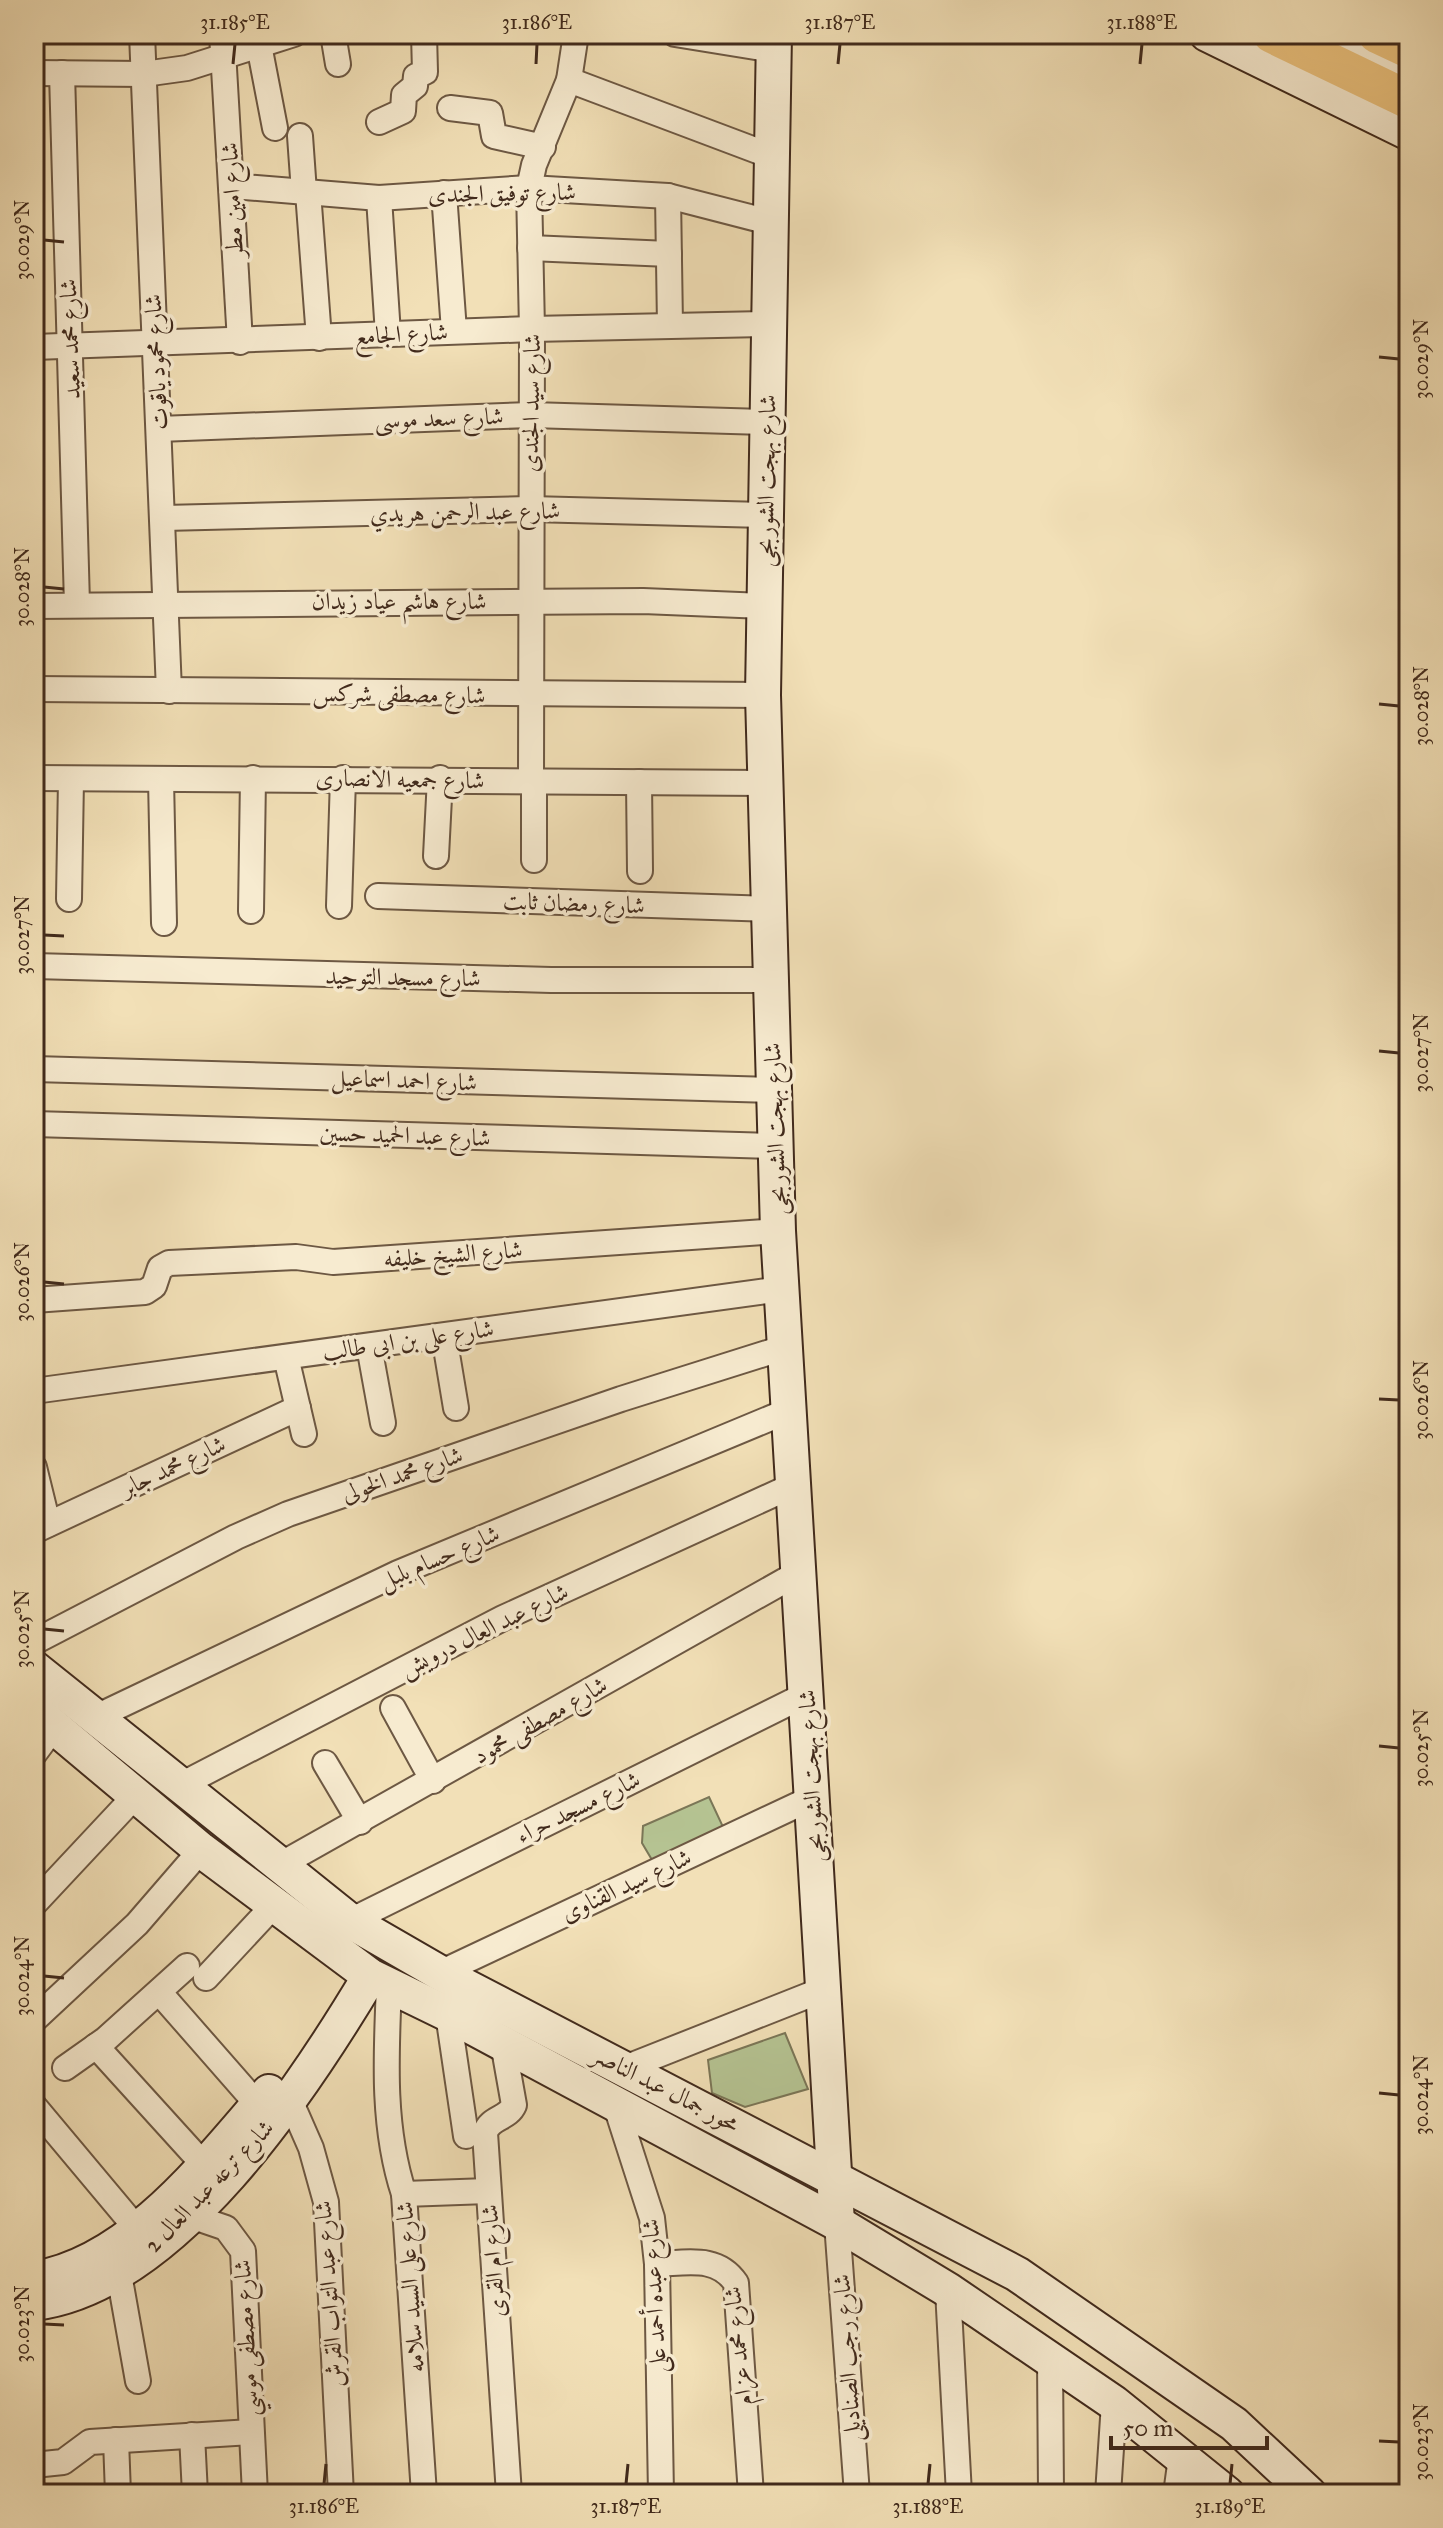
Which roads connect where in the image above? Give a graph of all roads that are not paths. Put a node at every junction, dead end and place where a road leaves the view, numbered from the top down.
1 (142, 34) edge
2 (294, 34) edge
3 (333, 34) edge
4 (424, 34) edge
5 (576, 34) edge
6 (675, 34) edge
7 (1207, 34) edge
8 (1272, 34) edge
9 (1341, 34) edge
10 (1377, 34) edge
11 (774, 42) edge
12 (259, 45) junction
13 (222, 46) edge
14 (1409, 49) edge
15 (338, 64) dead end
16 (1409, 67) edge
17 (34, 73) edge
18 (62, 73) junction
19 (144, 74) junction
20 (569, 80) junction
21 (1409, 100) edge
22 (450, 108) dead end
23 (379, 122) dead end
24 (275, 128) dead end
25 (1409, 133) edge
26 (300, 136) dead end
27 (543, 147) junction
28 (771, 156) junction
29 (232, 186) junction
30 (529, 188) junction
31 (306, 192) junction
32 (444, 193) junction
33 (668, 196) junction
34 (379, 198) junction
35 (769, 222) junction
36 (530, 248) junction
37 (669, 254) junction
38 (768, 324) junction
39 (670, 325) junction
40 (532, 329) junction
41 (454, 331) junction
42 (388, 334) junction
43 (319, 338) junction
44 (240, 342) junction
45 (155, 344) junction
46 (71, 346) junction
47 (34, 347) edge
48 (531, 415) junction
49 (767, 422) junction
50 (159, 429) junction
51 (530, 509) junction
52 (766, 515) junction
53 (164, 518) junction
54 (531, 601) junction
55 (167, 602) junction
56 (77, 604) junction
57 (34, 606) edge
58 (764, 606) junction
59 (34, 689) edge
60 (169, 691) junction
61 (763, 695) junction
62 (531, 696) junction
63 (34, 778) edge
64 (253, 778) junction
65 (343, 778) junction
66 (440, 778) junction
67 (71, 779) junction
68 (161, 779) junction
69 (532, 780) junction
70 (639, 782) junction
71 (766, 783) junction
72 (436, 856) dead end
73 (534, 860) dead end
74 (640, 871) dead end
75 (378, 896) dead end
76 (69, 899) dead end
77 (339, 906) dead end
78 (770, 909) junction
79 (251, 911) dead end
80 (164, 923) dead end
81 (34, 966) edge
82 (771, 980) junction
83 (34, 1069) edge
84 (774, 1090) junction
85 (34, 1124) edge
86 (776, 1146) junction
87 (778, 1231) junction
88 (782, 1289) junction
89 (34, 1300) edge
90 (444, 1336) junction
91 (369, 1346) junction
92 (786, 1347) junction
93 (286, 1357) junction
94 (34, 1391) edge
95 (298, 1408) junction
96 (456, 1408) dead end
97 (790, 1410) junction
98 (383, 1423) dead end
99 (304, 1434) dead end
100 (34, 1467) edge
101 (794, 1485) junction
102 (41, 1528) edge
103 (800, 1572) junction
104 (34, 1642) edge
105 (34, 1668) edge
106 (807, 1694) junction
107 (393, 1708) dead end
108 (44, 1718) edge
109 (94, 1718) junction
110 (34, 1754) edge
111 (325, 1763) dead end
112 (433, 1781) junction
113 (179, 1786) junction
114 (136, 1795) junction
115 (812, 1798) junction
116 (360, 1822) junction
117 (201, 1850) junction
118 (280, 1865) junction
119 (34, 1904) edge
120 (273, 1906) junction
121 (350, 1921) junction
122 (440, 1973) junction
123 (370, 1975) junction
124 (822, 1990) junction
125 (159, 1992) junction
126 (448, 2014) junction
127 (34, 2020) edge
128 (503, 2043) junction
129 (96, 2046) junction
130 (65, 2068) dead end
131 (625, 2068) junction
132 (274, 2102) junction
133 (615, 2103) junction
134 (34, 2106) edge
135 (466, 2136) dead end
136 (204, 2165) junction
137 (831, 2174) junction
138 (488, 2191) junction
139 (404, 2194) junction
140 (188, 2215) junction
141 (837, 2223) junction
142 (137, 2229) junction
143 (657, 2264) junction
144 (119, 2274) junction
145 (37, 2279) edge
146 (948, 2290) junction
147 (1050, 2359) junction
148 (138, 2381) dead end
149 (1114, 2403) junction
150 (251, 2432) junction
151 (192, 2435) junction
152 (116, 2440) junction
153 (1181, 2457) junction
154 (34, 2465) edge
155 (118, 2494) edge
156 (195, 2494) edge
157 (255, 2494) edge
158 (341, 2494) edge
159 (424, 2494) edge
160 (509, 2494) edge
161 (661, 2494) edge
162 (751, 2494) edge
163 (857, 2494) edge
164 (959, 2494) edge
165 (1051, 2494) edge
166 (1108, 2494) edge
167 (1176, 2494) edge
168 (1227, 2494) edge
169 (1309, 2494) edge

1 - 19 street, شارع محمود ياقوت
2 - 12 street
3 - 15 street
4 - 23 street
5 - 20 street, شارع سيد الجندى
6 - 11 street
7 - 25 street
8 - 21 main road
9 - 16 street
10 - 14 main road
11 - 28 street, شارع بهجت الشوربجى
12 - 13 street
12 - 24 street
13 - 19 street
13 - 29 street, شارع امين مطر
17 - 18 street
18 - 19 street
18 - 46 street, شارع محمد سعيد
19 - 45 street, شارع محمود ياقوت
20 - 27 street, شارع سيد الجندى
20 - 28 street
22 - 27 street
26 - 31 street
27 - 30 street, شارع سيد الجندى
28 - 35 street, شارع بهجت الشوربجى
29 - 31 street, شارع توفيق الجندى
29 - 44 street, شارع امين مطر
30 - 32 street, شارع توفيق الجندى
30 - 33 street, شارع توفيق الجندى
30 - 36 street, شارع سيد الجندى
31 - 34 street, شارع توفيق الجندى
31 - 43 street
32 - 34 street, شارع توفيق الجندى
32 - 41 street
33 - 35 street, شارع توفيق الجندى
33 - 37 street
34 - 42 street
35 - 38 street, شارع بهجت الشوربجى
36 - 37 street
36 - 40 street, شارع سيد الجندى
37 - 39 street
38 - 39 street, شارع الجامع
38 - 49 street, شارع بهجت الشوربجى
39 - 40 street, شارع الجامع
40 - 41 street, شارع الجامع
40 - 48 street, شارع سيد الجندى
41 - 42 street, شارع الجامع
42 - 43 street, شارع الجامع
43 - 44 street, شارع الجامع
44 - 45 street, شارع الجامع
45 - 46 street, شارع الجامع
45 - 50 street, شارع محمود ياقوت
46 - 47 street, شارع الجامع
46 - 56 street, شارع محمد سعيد
48 - 49 street, شارع سعد موسى
48 - 50 street, شارع سعد موسى
48 - 51 street, شارع سيد الجندى
49 - 52 street, شارع بهجت الشوربجى
50 - 53 street, شارع محمود ياقوت
51 - 52 street, شارع عبد الرحمن هريدي
51 - 53 street, شارع عبد الرحمن هريدي
51 - 54 street, شارع سيد الجندى
52 - 58 street, شارع بهجت الشوربجى
53 - 55 street, شارع محمود ياقوت
54 - 55 street, شارع هاشم عياد زيدان
54 - 58 street, شارع هاشم عياد زيدان
54 - 62 street, شارع سيد الجندى
55 - 56 street, شارع هاشم عياد زيدان
55 - 60 street, شارع محمود ياقوت
56 - 57 street, شارع هاشم عياد زيدان
58 - 61 street, شارع بهجت الشوربجى
59 - 60 street, شارع مصطفى شركس
60 - 62 street, شارع مصطفى شركس
61 - 62 street, شارع مصطفى شركس
61 - 71 street, شارع بهجت الشوربجى
62 - 69 street, شارع سيد الجندى
63 - 67 street, شارع جمعيه الانصارى
64 - 65 street, شارع جمعيه الانصارى
64 - 68 street, شارع جمعيه الانصارى
64 - 79 street
65 - 66 street, شارع جمعيه الانصارى
65 - 77 street
66 - 69 street, شارع جمعيه الانصارى
66 - 72 street
67 - 68 street, شارع جمعيه الانصارى
67 - 76 street
68 - 80 street
69 - 70 street, شارع جمعيه الانصارى
69 - 73 street, شارع سيد الجندى
70 - 71 street, شارع جمعيه الانصارى
70 - 74 street
71 - 78 street, شارع بهجت الشوربجى
75 - 78 street, شارع رمضان ثابت
78 - 82 street, شارع بهجت الشوربجى
81 - 82 street, شارع مسجد التوحيد
82 - 84 street, شارع بهجت الشوربجى
83 - 84 street, شارع احمد اسماعيل
84 - 86 street, شارع بهجت الشوربجى
85 - 86 street, شارع عبد الحميد حسين
86 - 87 street, شارع بهجت الشوربجى
87 - 88 street, شارع بهجت الشوربجى
87 - 89 street, شارع الشيخ خليفه
88 - 90 street, شارع على بن ابى طالب
88 - 92 street, شارع بهجت الشوربجى
90 - 91 street, شارع على بن ابى طالب
90 - 96 street
91 - 93 street, شارع على بن ابى طالب
91 - 98 street
92 - 97 street, شارع بهجت الشوربجى
92 - 104 street, شارع محمد الخولى
93 - 94 street, شارع على بن ابى طالب
93 - 95 street
95 - 99 street
95 - 102 street, شارع محمد جابر
97 - 101 street, شارع بهجت الشوربجى
97 - 109 street, شارع حسام بلبل
100 - 102 street
101 - 103 street, شارع بهجت الشوربجى
101 - 113 street, شارع عبد العال درويش
103 - 106 street, شارع بهجت الشوربجى
103 - 112 street, شارع مصطفى محمود
105 - 109 street, محور جمال عبد الناصر
106 - 115 street, شارع بهجت الشوربجى
106 - 121 street, شارع مسجد حراء
107 - 112 street
108 - 110 street
108 - 114 street, محور جمال عبد الناصر
109 - 113 street, محور جمال عبد الناصر
111 - 116 street
112 - 116 street, شارع مصطفى محمود
113 - 118 street, محور جمال عبد الناصر
114 - 117 street, محور جمال عبد الناصر
114 - 119 street
115 - 122 street, شارع سيد القناوى
115 - 124 street, شارع بهجت الشوربجى
116 - 118 street, شارع مصطفى محمود
117 - 120 street, محور جمال عبد الناصر
117 - 127 street
118 - 121 street, محور جمال عبد الناصر
120 - 123 street, محور جمال عبد الناصر
120 - 125 street
121 - 122 street, محور جمال عبد الناصر
122 - 131 street, محور جمال عبد الناصر
123 - 126 street, محور جمال عبد الناصر
123 - 132 street, شارع ترعه عبد العال 2
123 - 139 street, شارع على السيد سلامه
124 - 131 street
124 - 137 street, شارع بهجت الشوربجى
125 - 129 street
125 - 132 street, شارع عبد التواب القرش
126 - 128 street, محور جمال عبد الناصر
126 - 135 street
128 - 133 street, محور جمال عبد الناصر
128 - 138 street, شارع ام القرى
129 - 130 street
129 - 136 street
131 - 137 street, محور جمال عبد الناصر
132 - 136 street, شارع ترعه عبد العال 2
132 - 140 street, شارع ترعه عبد العال 2
132 - 158 street, شارع عبد التواب القرش
133 - 141 street, محور جمال عبد الناصر
133 - 143 street, شارع عبده أحمد على
134 - 142 street
136 - 142 street, شارع ترعه عبد العال 2
137 - 141 street, شارع بهجت الشوربجى
137 - 169 street, محور جمال عبد الناصر
138 - 139 street
138 - 160 street, شارع ام القرى
139 - 159 street, شارع على السيد سلامه
140 - 144 street, شارع ترعه عبد العال 2
140 - 150 street, شارع مصطفى موسي
141 - 146 street, محور جمال عبد الناصر
141 - 163 street, شارع رجب الصناديلى
142 - 145 street, شارع ترعه عبد العال 2
143 - 161 street, شارع عبده أحمد على
143 - 162 street, شارع محمد عزام
144 - 145 street, شارع ترعه عبد العال 2
144 - 148 street
146 - 147 street, محور جمال عبد الناصر
146 - 164 street
147 - 149 street, محور جمال عبد الناصر
147 - 165 street
149 - 153 street, محور جمال عبد الناصر
149 - 166 street
150 - 151 street
150 - 157 street, شارع مصطفى موسي
151 - 152 street
151 - 156 street
152 - 154 street
152 - 155 street
153 - 167 street
153 - 168 street, محور جمال عبد الناصر

